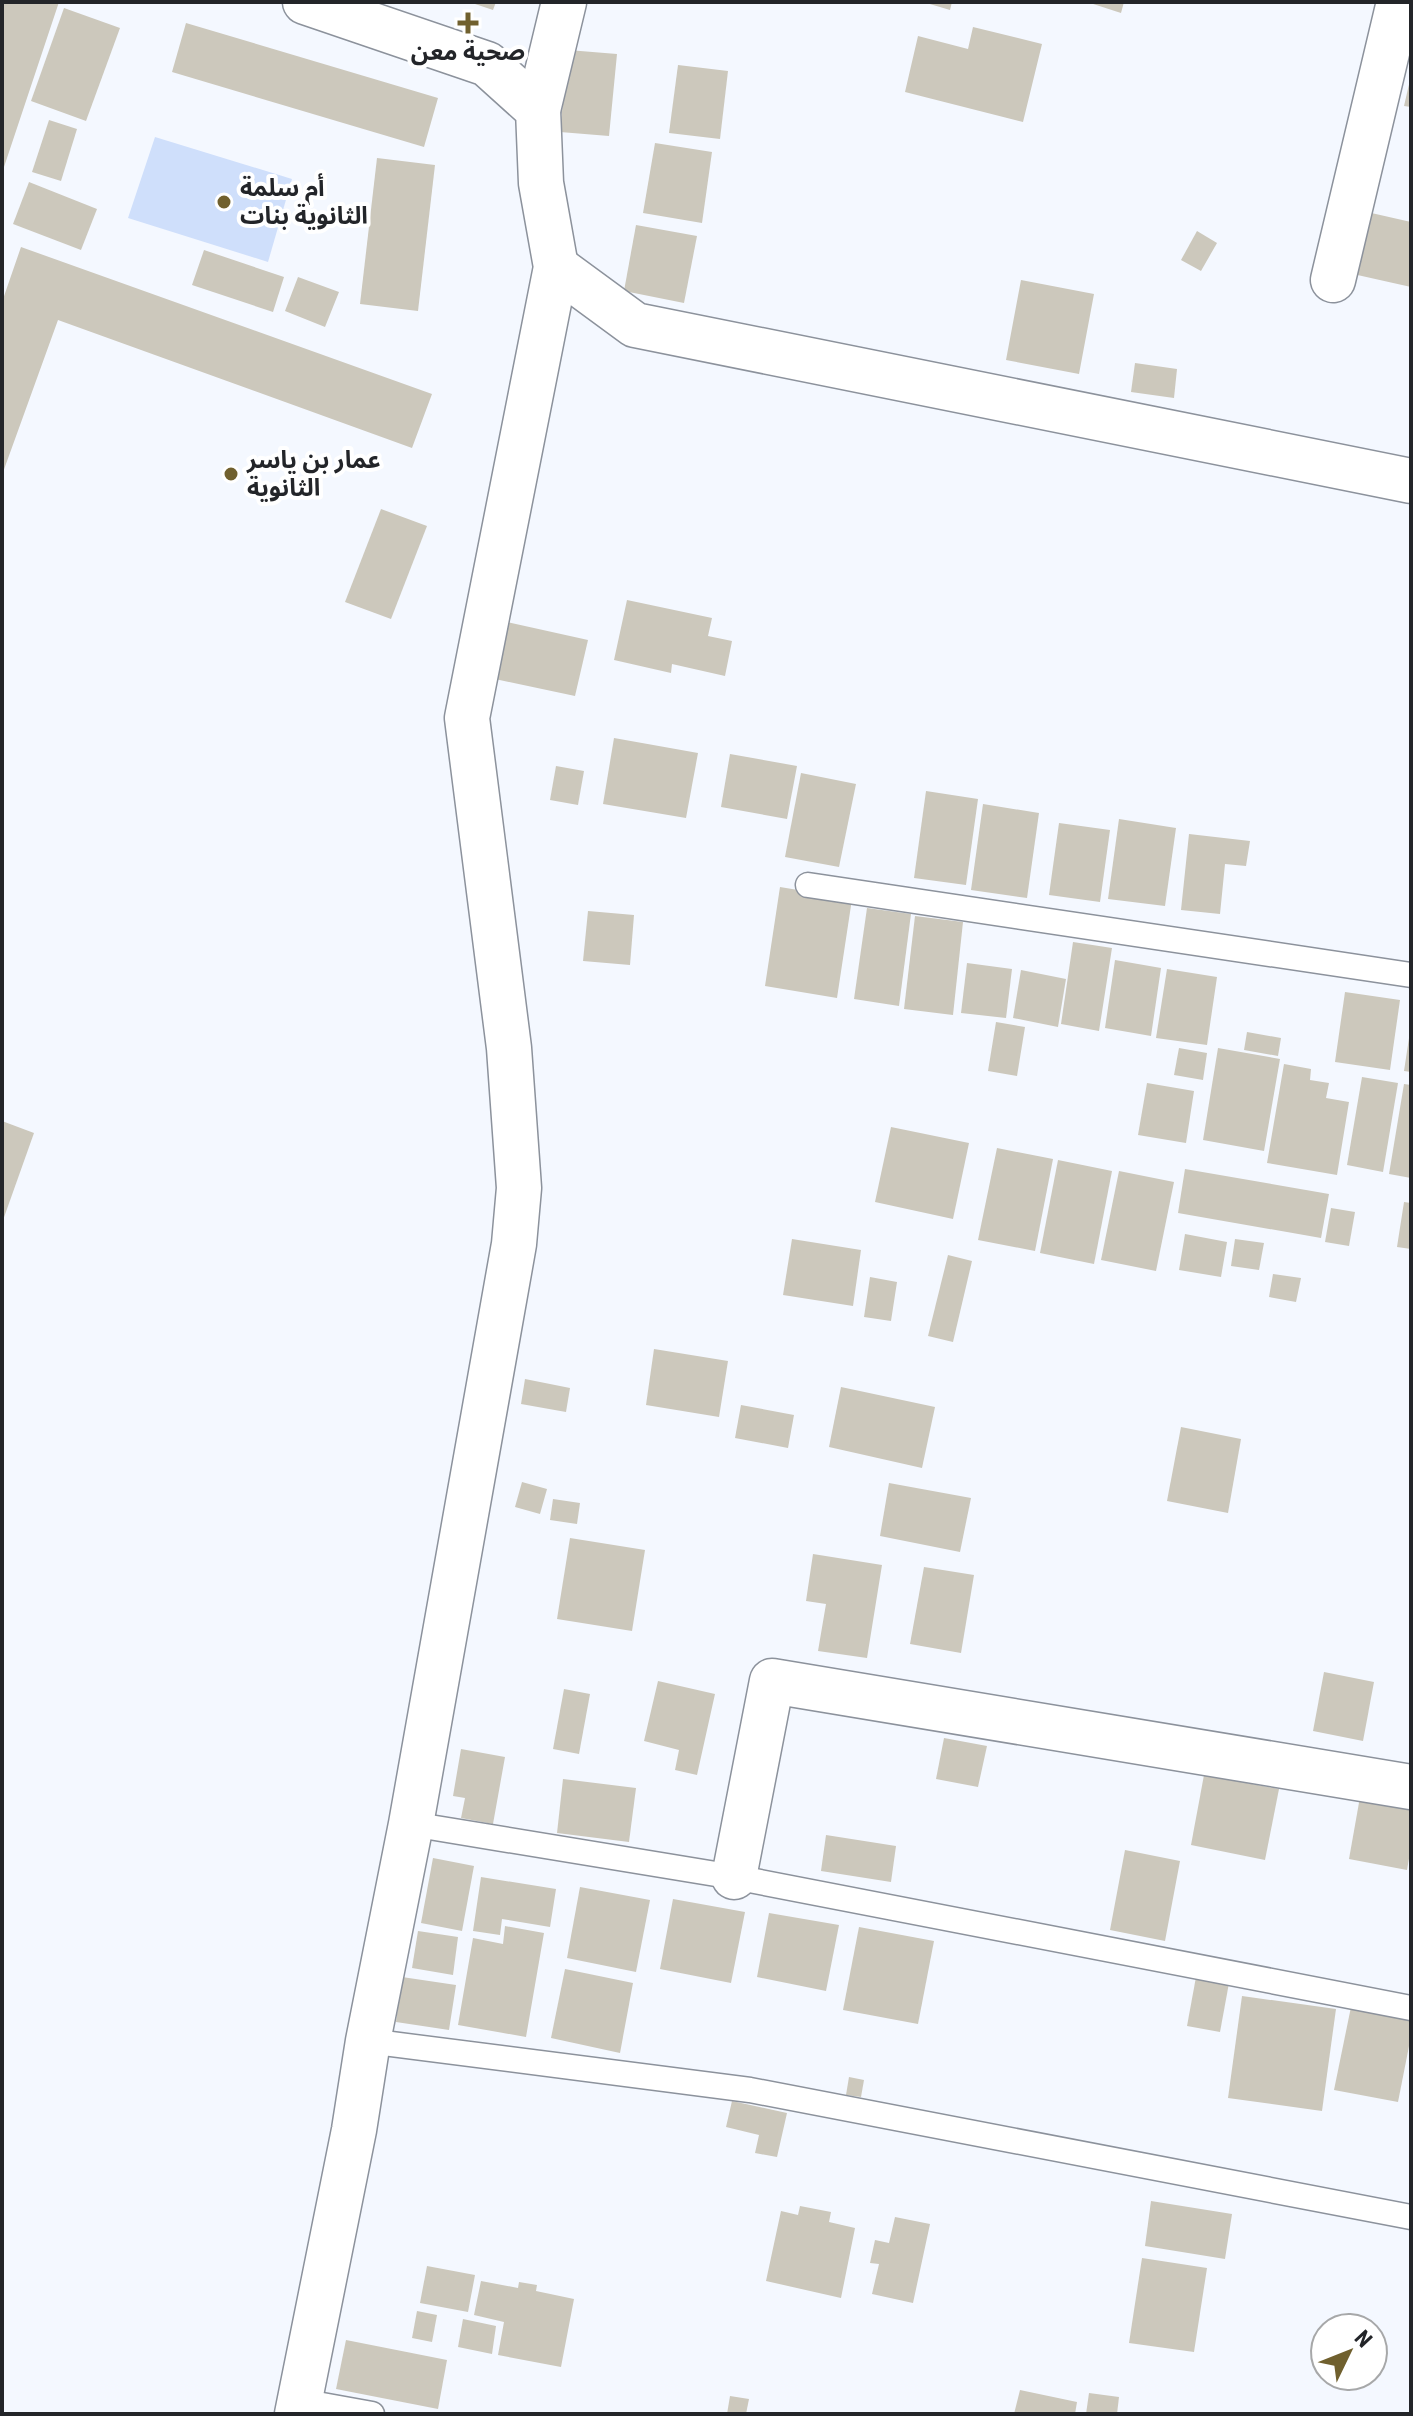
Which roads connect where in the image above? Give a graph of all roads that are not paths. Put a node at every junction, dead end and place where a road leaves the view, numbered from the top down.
1 (305, 2) edge
2 (564, 2) edge
3 (1402, 21) edge
4 (538, 110) junction
5 (556, 267) junction
6 (1333, 280) dead end
7 (1411, 481) edge
8 (808, 885) dead end
9 (1411, 975) edge
10 (1411, 1787) edge
11 (411, 1824) junction
12 (734, 1877) junction
13 (1411, 2008) edge
14 (368, 2041) junction
15 (1411, 2217) edge
16 (299, 2408) edge
17 (372, 2414) edge

1 - 4 street
2 - 4 street
3 - 6 street
4 - 5 street
5 - 7 street
5 - 11 street
8 - 9 lane
10 - 12 street
11 - 12 lane
11 - 14 street
12 - 13 lane
14 - 15 lane
14 - 16 street
16 - 17 lane

